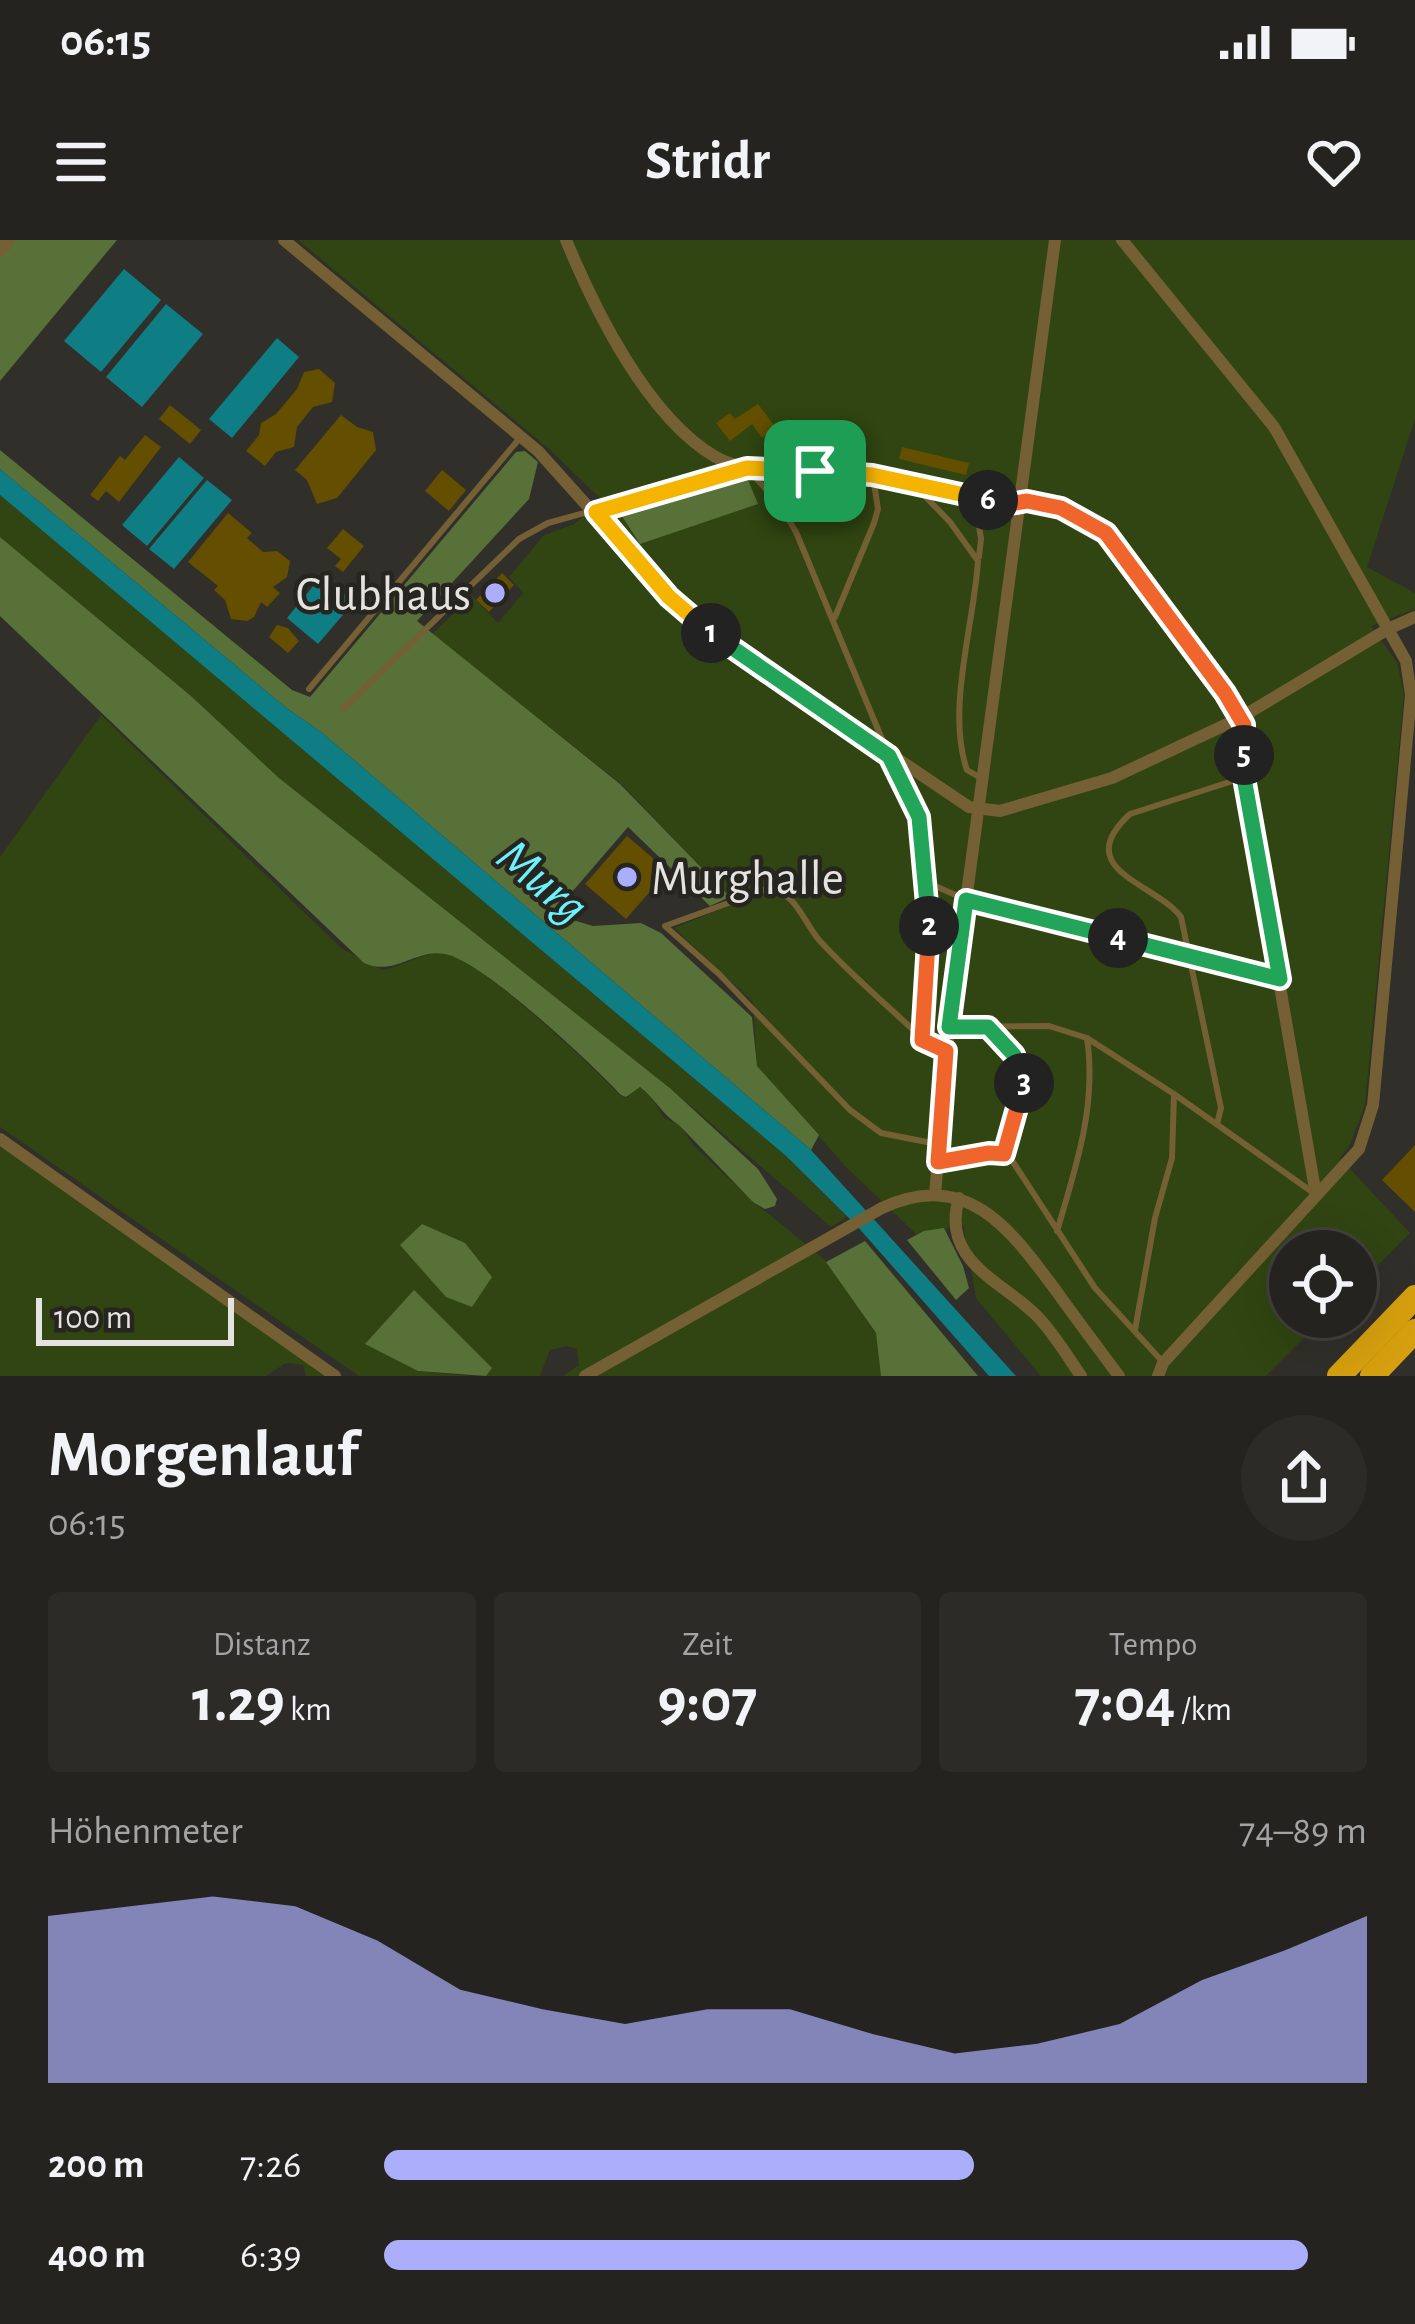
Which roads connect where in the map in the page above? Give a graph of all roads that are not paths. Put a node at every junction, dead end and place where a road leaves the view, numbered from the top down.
1 (9, 240) edge
2 (284, 240) edge
3 (566, 240) edge
4 (1055, 240) edge
5 (1122, 240) edge
6 (0, 251) edge
7 (522, 436) junction
8 (747, 468) junction
9 (872, 475) junction
10 (913, 484) junction
11 (975, 498) junction
12 (1018, 502) junction
13 (596, 512) junction
14 (978, 561) junction
15 (1415, 617) edge
16 (833, 620) junction
17 (1388, 629) junction
18 (309, 689) dead end
19 (343, 709) dead end
20 (1240, 718) junction
21 (889, 756) junction
22 (981, 778) junction
23 (1244, 778) junction
24 (977, 809) junction
25 (926, 882) junction
26 (966, 900) junction
27 (1190, 956) junction
28 (1280, 979) junction
29 (949, 1027) junction
30 (988, 1027) junction
31 (1087, 1038) junction
32 (922, 1040) junction
33 (946, 1051) junction
34 (1174, 1094) junction
35 (1217, 1124) junction
36 (0, 1139) edge
37 (940, 1145) junction
38 (1004, 1154) junction
39 (938, 1162) junction
40 (935, 1195) junction
41 (1316, 1196) junction
42 (959, 1198) junction
43 (1058, 1231) junction
44 (1415, 1297) edge
45 (1136, 1330) junction
46 (1415, 1331) edge
47 (1161, 1370) edge
48 (334, 1376) edge
49 (585, 1376) edge
50 (1081, 1376) edge
51 (1119, 1376) edge
52 (1339, 1376) edge
53 (1372, 1376) edge

1 - 6 street
2 - 7 street
3 - 8 street
4 - 12 street
5 - 17 street
7 - 13 street
7 - 18 lane
8 - 9 street
8 - 13 lane
8 - 16 lane
9 - 10 street
9 - 16 lane
10 - 11 street
10 - 14 lane
11 - 12 street
11 - 14 lane
12 - 20 street
12 - 22 street
13 - 19 lane
13 - 21 street
14 - 22 lane
15 - 17 street
16 - 21 lane
17 - 20 street
17 - 41 street
20 - 23 street
20 - 24 street
21 - 24 street
21 - 25 lane
22 - 24 street
23 - 27 lane
23 - 28 street
24 - 26 street
25 - 26 lane
25 - 32 lane
26 - 27 lane
26 - 29 street
27 - 28 lane
27 - 35 lane
28 - 41 street
29 - 30 lane
29 - 33 street
30 - 31 lane
30 - 38 lane
31 - 34 lane
31 - 43 lane
32 - 33 lane
32 - 37 lane
33 - 37 street
34 - 35 lane
34 - 45 lane
35 - 41 lane
36 - 48 street
37 - 39 street
38 - 39 lane
38 - 43 lane
39 - 40 street
40 - 42 street
40 - 49 street
41 - 47 street
42 - 50 street
42 - 51 street
43 - 45 lane
44 - 52 highway
45 - 47 lane
46 - 53 highway

